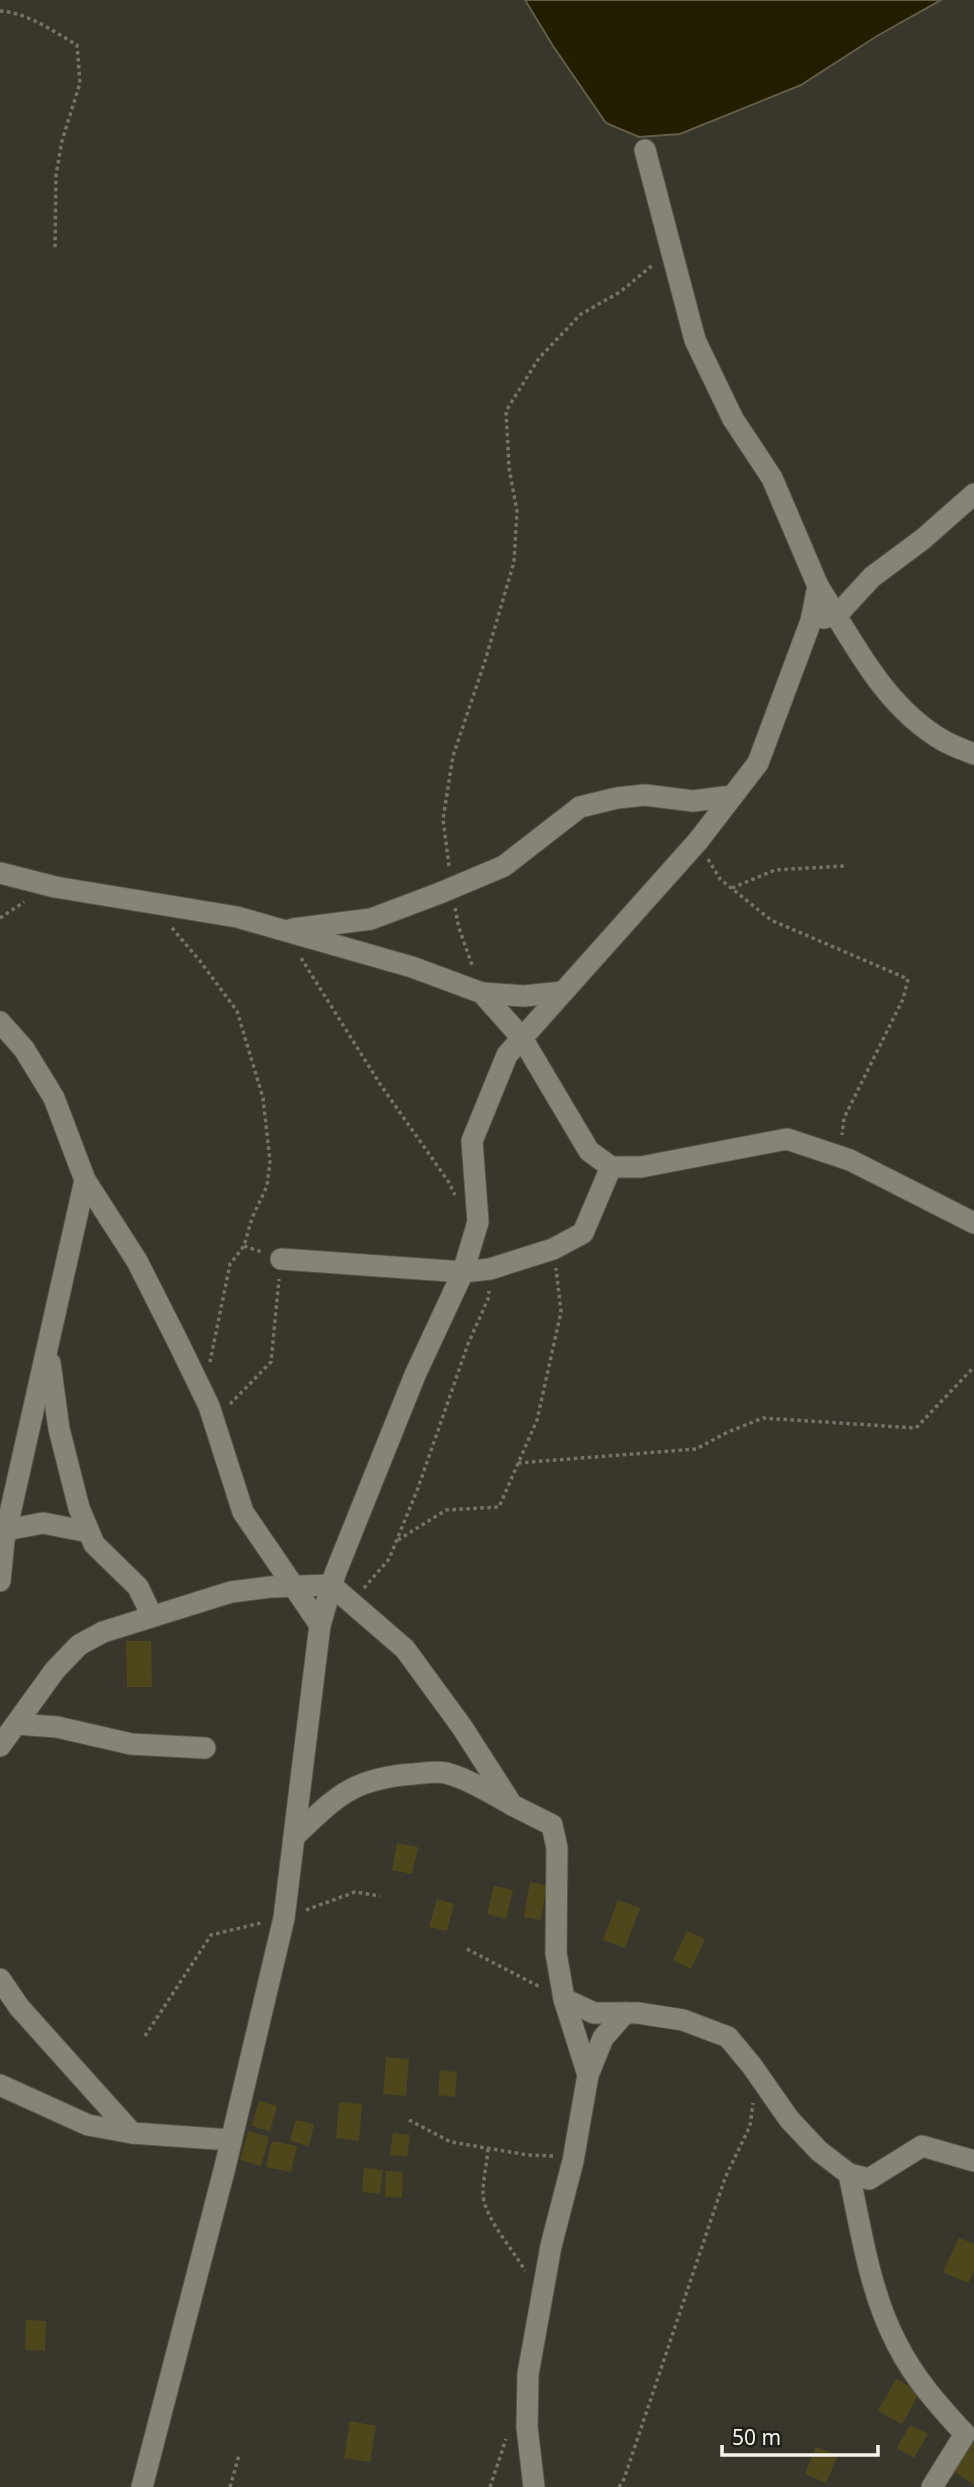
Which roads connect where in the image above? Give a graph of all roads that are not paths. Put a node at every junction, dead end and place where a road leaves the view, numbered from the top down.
1 (645, 150) dead end
2 (974, 494) edge
3 (818, 586) junction
4 (837, 615) junction
5 (811, 621) junction
6 (974, 754) edge
7 (733, 796) junction
8 (0, 873) edge
9 (284, 930) junction
10 (563, 992) junction
11 (482, 993) junction
12 (0, 1022) edge
13 (522, 1038) junction
14 (611, 1167) junction
15 (85, 1180) junction
16 (974, 1223) edge
17 (281, 1259) road end
18 (463, 1272) junction
19 (48, 1349) junction
20 (6, 1530) junction
21 (89, 1532) junction
22 (0, 1581) edge
23 (294, 1585) junction
24 (331, 1585) junction
25 (152, 1616) junction
26 (320, 1625) junction
27 (17, 1724) junction
28 (0, 1746) edge
29 (205, 1748) dead end
30 (512, 1804) junction
31 (294, 1837) junction
32 (0, 1979) edge
33 (564, 1999) junction
34 (625, 2013) junction
35 (588, 2075) junction
36 (0, 2085) edge
37 (132, 2133) junction
38 (231, 2140) junction
39 (974, 2161) edge
40 (849, 2174) junction
41 (969, 2426) edge
42 (142, 2487) edge
43 (534, 2487) edge
44 (932, 2487) edge

1 - 3 street
2 - 4 street
3 - 4 street
3 - 5 street
4 - 5 street
4 - 6 street
5 - 7 street
7 - 9 street
7 - 10 street
8 - 9 street
9 - 11 street
10 - 11 street
10 - 13 street
11 - 13 street
12 - 15 street
13 - 14 street
13 - 18 street
14 - 16 street
14 - 18 street
15 - 19 street
15 - 23 street
17 - 18 street
18 - 24 street
19 - 20 street
19 - 21 street
20 - 21 street
20 - 22 street
21 - 25 street
23 - 24 street
23 - 25 street
23 - 26 street
24 - 26 street
24 - 30 street
25 - 27 street
26 - 31 street
27 - 28 street
27 - 29 street
30 - 31 street
30 - 33 street
31 - 38 street
32 - 37 street
33 - 34 street
33 - 35 street
34 - 35 street
34 - 40 street
35 - 43 street
36 - 37 street
37 - 38 street
38 - 42 street
39 - 40 street
40 - 41 street
41 - 44 street

